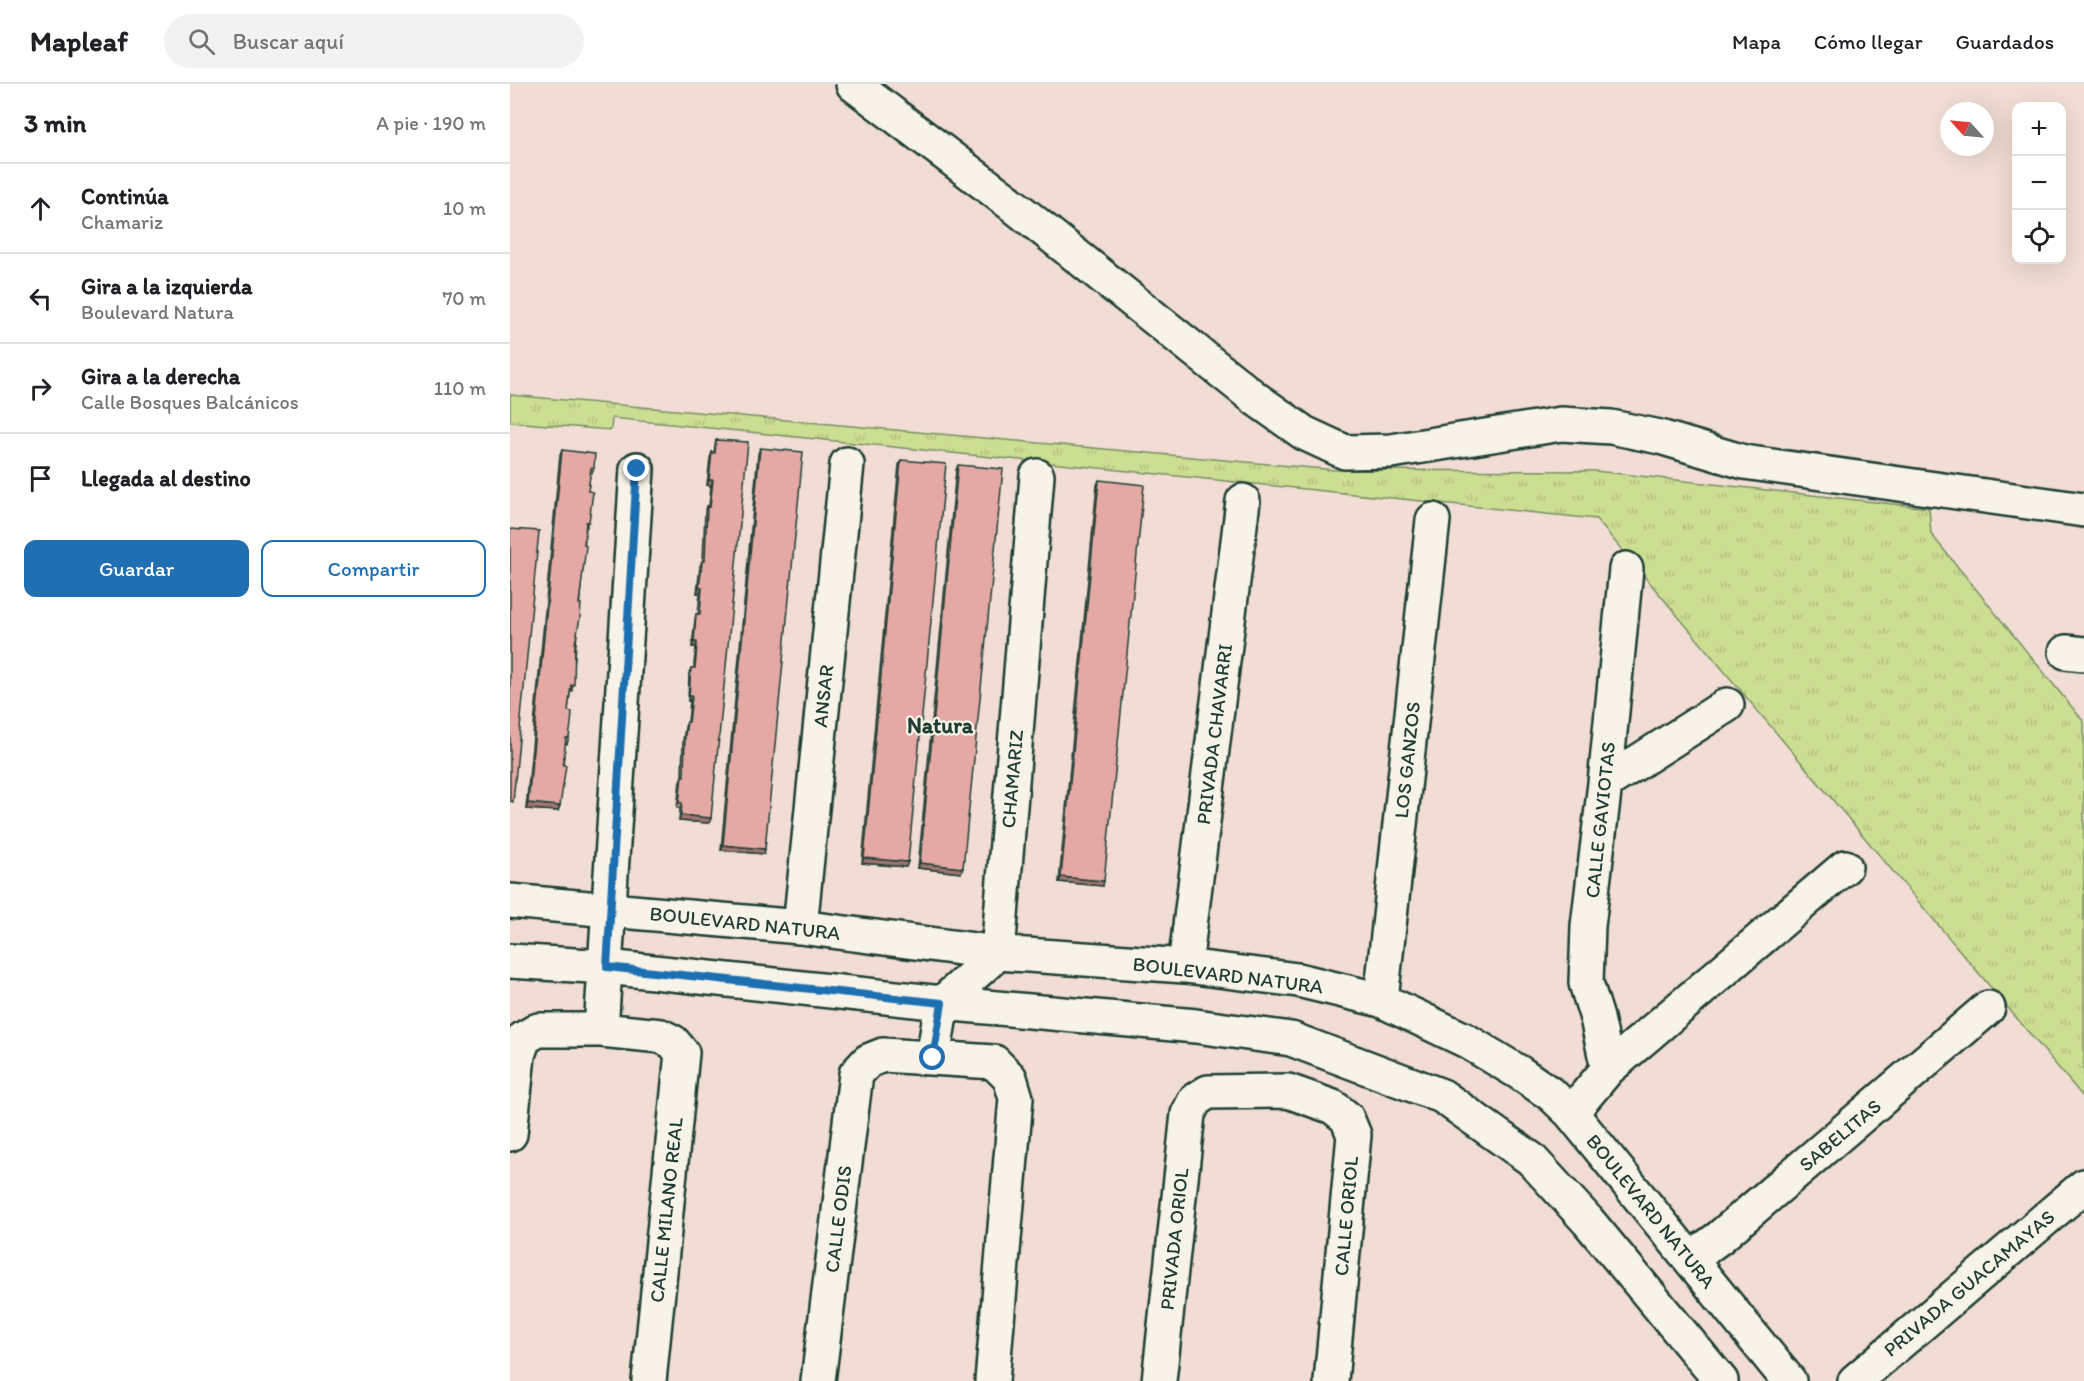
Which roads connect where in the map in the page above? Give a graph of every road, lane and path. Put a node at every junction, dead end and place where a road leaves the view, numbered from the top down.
1 (853, 84) edge
2 (847, 464) dead end
3 (637, 469) dead end
4 (1036, 476) dead end
5 (1243, 501) dead end
6 (2084, 510) edge
7 (1433, 520) dead end
8 (1626, 569) dead end
9 (1727, 705) dead end
10 (1605, 783) junction
11 (1845, 867) dead end
12 (510, 901) edge
13 (609, 910) junction
14 (800, 927) junction
15 (998, 952) junction
16 (510, 961) edge
17 (1185, 966) junction
18 (607, 967) junction
19 (1381, 1000) junction
20 (942, 1003) junction
21 (1988, 1008) dead end
22 (601, 1030) junction
23 (1291, 1039) junction
24 (933, 1058) junction
25 (1608, 1069) junction
26 (1288, 1091) junction
27 (1195, 1100) joint
28 (1570, 1113) junction
29 (510, 1134) edge
30 (2084, 1186) edge
31 (1690, 1259) junction
32 (649, 1381) edge
33 (818, 1381) edge
34 (992, 1381) edge
35 (1159, 1381) edge
36 (1331, 1381) edge
37 (1721, 1381) edge
38 (1789, 1381) edge
39 (1855, 1381) edge

1 - 6 street
2 - 14 street, ANSAR
3 - 13 street
4 - 15 street, CHAMARIZ
5 - 17 street, PRIVADA CHAVARRI
7 - 19 street, LOS GANZOS
8 - 10 street, CALLE GAVIOTAS
9 - 10 street
10 - 25 street, CALLE GAVIOTAS
11 - 25 street
12 - 13 street, BOULEVARD NATURA
13 - 14 street, BOULEVARD NATURA
13 - 18 street
14 - 15 street, BOULEVARD NATURA
15 - 17 street, BOULEVARD NATURA
15 - 20 street
16 - 18 street
17 - 19 street, BOULEVARD NATURA
18 - 20 street
18 - 22 street
19 - 28 street, BOULEVARD NATURA
20 - 23 street
20 - 24 street
21 - 31 street, SABELITAS
22 - 29 street
22 - 32 street, CALLE MILANO REAL
23 - 26 street
23 - 37 street
24 - 33 street, CALLE ODIS
24 - 34 street
25 - 28 street
26 - 27 street, CALLE ORIOL
26 - 36 street, CALLE ORIOL
27 - 35 street, PRIVADA ORIOL
28 - 31 street, BOULEVARD NATURA
30 - 39 street, PRIVADA GUACAMAYAS
31 - 38 street, BOULEVARD NATURA

